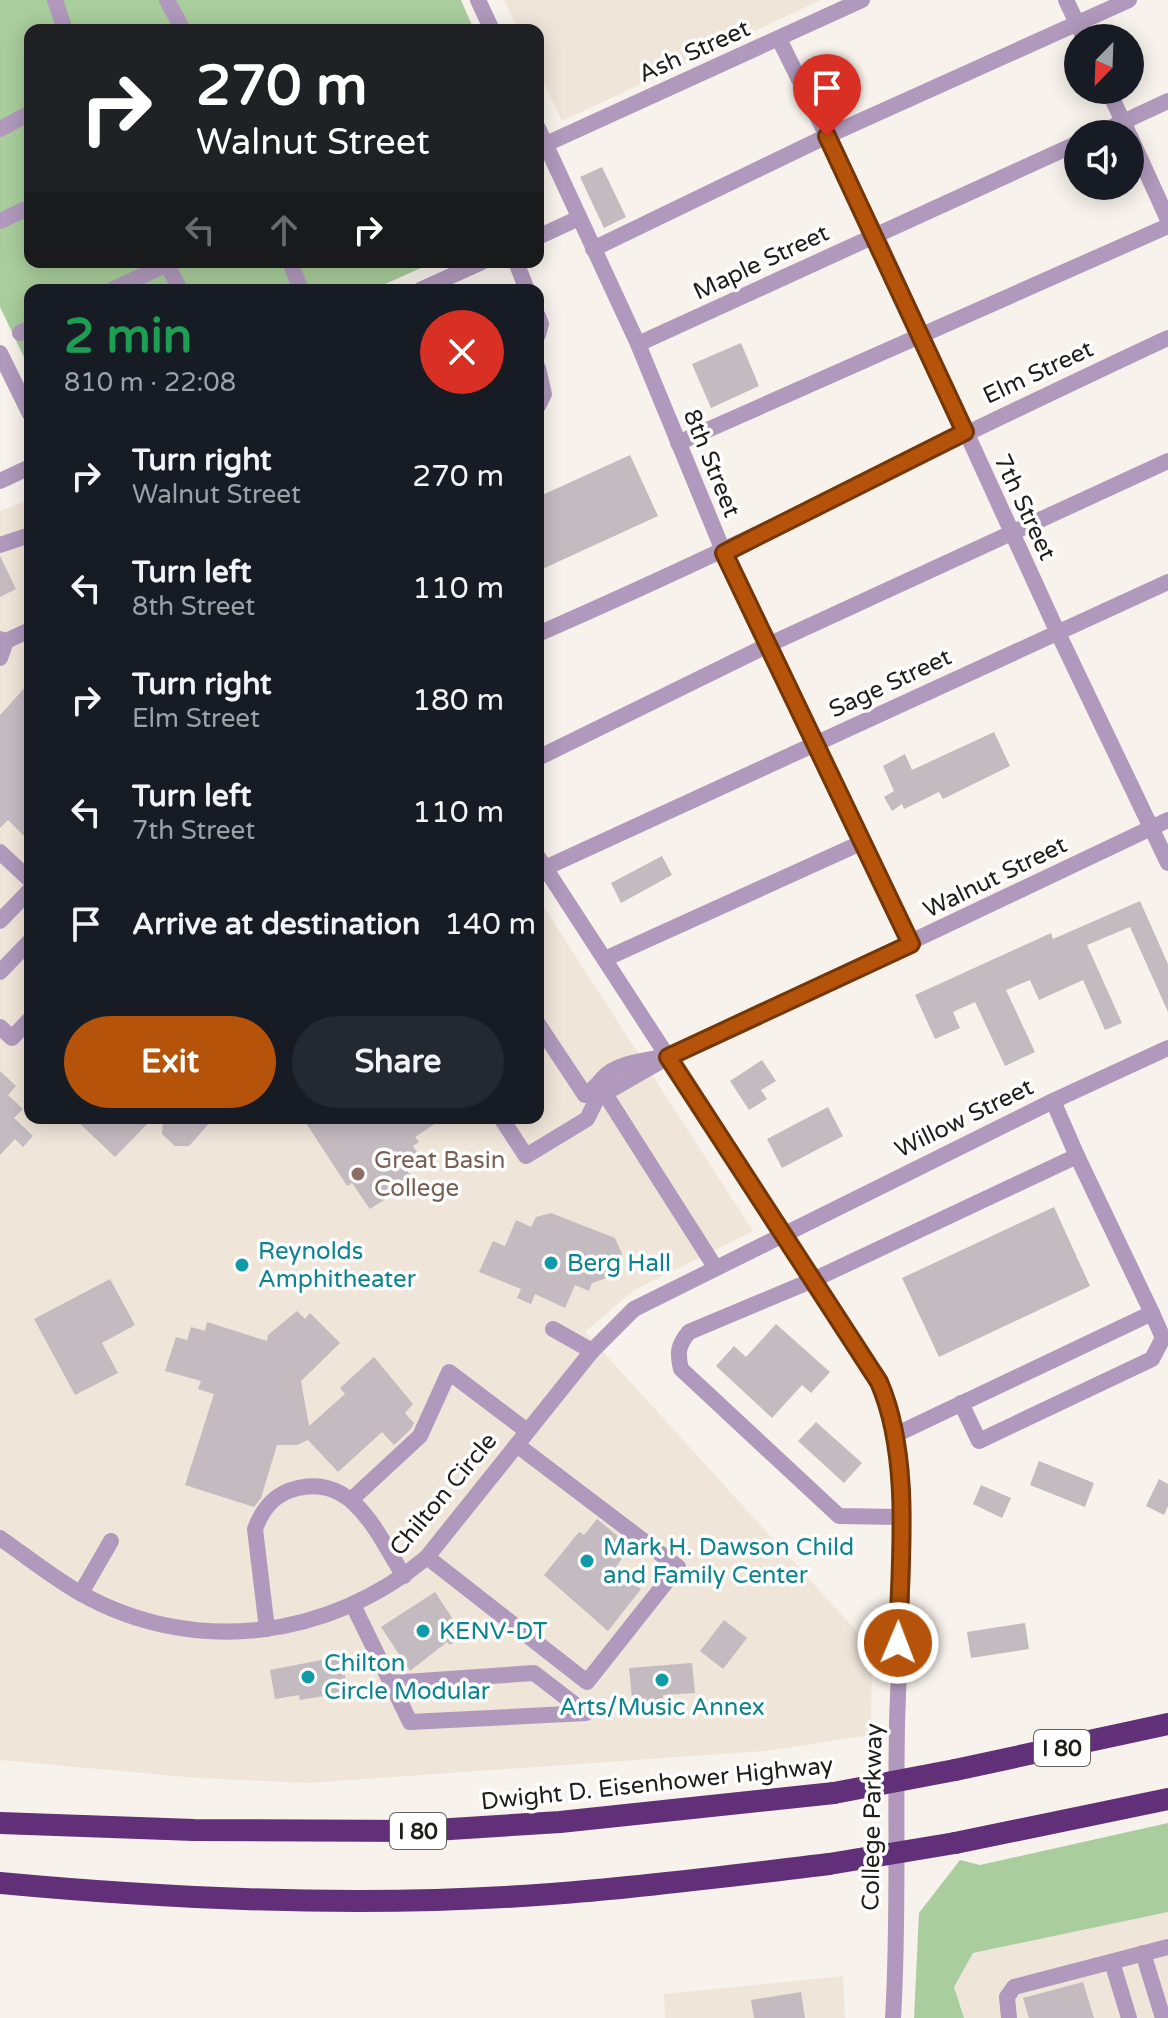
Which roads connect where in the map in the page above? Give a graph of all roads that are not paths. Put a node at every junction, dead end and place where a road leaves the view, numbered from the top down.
1 (55, 0) edge
2 (167, 0) edge
3 (478, 0) edge
4 (862, 0) edge
5 (1066, 0) edge
6 (1129, 0) edge
7 (63, 24) edge
8 (180, 24) edge
9 (489, 24) edge
10 (1078, 24) edge
11 (1092, 24) edge
12 (1064, 38) edge
13 (779, 39) junction
14 (1168, 101) edge
15 (24, 116) edge
16 (1142, 120) edge
17 (0, 129) edge
18 (827, 136) junction
19 (544, 140) edge
20 (546, 144) junction
21 (1064, 149) edge
22 (1144, 169) edge
23 (24, 210) edge
24 (579, 218) junction
25 (0, 221) edge
26 (1168, 223) edge
27 (544, 234) edge
28 (876, 235) junction
29 (593, 249) junction
30 (156, 268) edge
31 (469, 268) edge
32 (124, 284) edge
33 (433, 284) edge
34 (921, 334) junction
35 (1168, 338) edge
36 (638, 344) junction
37 (0, 353) edge
38 (24, 402) edge
39 (965, 432) junction
40 (678, 443) junction
41 (1168, 461) edge
42 (24, 470) edge
43 (0, 481) edge
44 (1011, 533) junction
45 (24, 537) edge
46 (0, 545) edge
47 (724, 553) junction
48 (1168, 582) edge
49 (544, 631) edge
50 (1057, 631) junction
51 (24, 632) edge
52 (3, 640) edge
53 (768, 645) junction
54 (0, 658) edge
55 (816, 744) junction
56 (544, 755) edge
57 (1168, 820) edge
58 (1152, 828) junction
59 (863, 842) junction
60 (0, 852) edge
61 (544, 861) edge
62 (1168, 863) edge
63 (544, 865) edge
64 (24, 874) edge
65 (24, 896) edge
66 (0, 921) edge
67 (911, 944) junction
68 (24, 946) edge
69 (607, 958) junction
70 (4, 961) edge
71 (24, 1025) edge
72 (0, 1027) edge
73 (544, 1033) edge
74 (1168, 1048) edge
75 (668, 1057) junction
76 (601, 1088) junction
77 (1053, 1101) junction
78 (505, 1124) edge
79 (1077, 1156) junction
80 (783, 1234) junction
81 (715, 1267) junction
82 (813, 1280) junction
83 (1152, 1313) junction
84 (553, 1329) dead end
85 (592, 1351) junction
86 (961, 1403) junction
87 (895, 1435) junction
88 (522, 1438) junction
89 (352, 1499) junction
90 (899, 1517) junction
91 (0, 1538) edge
92 (111, 1541) dead end
93 (427, 1557) junction
94 (404, 1576) junction
95 (81, 1593) junction
96 (353, 1605) junction
97 (267, 1629) junction
98 (391, 1683) junction
99 (1168, 1724) edge
100 (1168, 1799) edge
101 (0, 1823) edge
102 (0, 1883) edge
103 (1168, 1947) edge
104 (1143, 1953) junction
105 (1112, 1962) junction
106 (893, 2018) edge
107 (1009, 2018) edge
108 (1129, 2018) edge
109 (1163, 2018) edge

1 - 7 street
2 - 8 street
3 - 9 street
4 - 13 street, Ash Street
5 - 10 street
6 - 11 street
12 - 18 street
13 - 18 street, 7th Street
13 - 20 street, Ash Street
14 - 16 street
15 - 17 street
18 - 28 street, 7th Street
18 - 29 street
19 - 20 street, 8th Street
20 - 24 street, 8th Street
21 - 28 street, Maple Street
22 - 26 street
23 - 25 street
24 - 27 street
24 - 29 street, 8th Street
26 - 34 street
28 - 34 street, 7th Street
28 - 36 street, Maple Street
29 - 36 street, 8th Street
30 - 32 street
31 - 33 street
34 - 39 street, 7th Street
34 - 40 street
35 - 39 street, Elm Street
36 - 40 street, 8th Street
37 - 38 street
39 - 44 street, 7th Street
39 - 47 street, Elm Street
40 - 47 street, 8th Street
41 - 44 street
42 - 43 street
44 - 50 street, 7th Street
44 - 53 street
45 - 46 street
47 - 49 street, Elm Street
47 - 53 street, 8th Street
48 - 50 street, Sage Street
50 - 55 street, Sage Street
50 - 58 street, 7th Street
51 - 52 street
52 - 54 street
53 - 55 street, 8th Street
53 - 56 street
55 - 59 street, 8th Street
55 - 61 street, Sage Street
57 - 58 street, Walnut Street
58 - 62 street, 7th Street
58 - 67 street, Walnut Street
59 - 67 street, 8th Street
59 - 69 street
60 - 64 street
63 - 69 street, College Parkway
65 - 66 street
67 - 75 street, Walnut Street
68 - 70 street
69 - 75 street, College Parkway
71 - 72 street
73 - 76 street
74 - 77 street, Willow Street
75 - 76 street, Walnut Street
75 - 80 street, College Parkway
76 - 78 street
76 - 81 street
77 - 79 street
77 - 80 street, Willow Street
79 - 82 street
79 - 83 street
80 - 81 street, Chilton Circle
80 - 82 street, College Parkway
81 - 85 street, Chilton Circle
82 - 87 street, College Parkway
82 - 90 street
83 - 86 street
83 - 86 street
84 - 85 street
85 - 88 street, Chilton Circle
86 - 87 street
87 - 90 street, College Parkway
88 - 89 street
88 - 93 street, Chilton Circle
88 - 93 street
89 - 94 street
89 - 97 street
90 - 106 street, College Parkway
91 - 95 street, Chilton Circle
92 - 95 street
93 - 94 street, Chilton Circle
94 - 96 street, Chilton Circle
95 - 97 street, Chilton Circle
96 - 97 street, Chilton Circle
96 - 98 street
98 - 98 street
99 - 101 highway, Dwight D. Eisenhower Highway / I 80, bridge
100 - 102 highway, bridge
103 - 104 street
104 - 105 street
104 - 109 street
105 - 107 street
105 - 108 street

